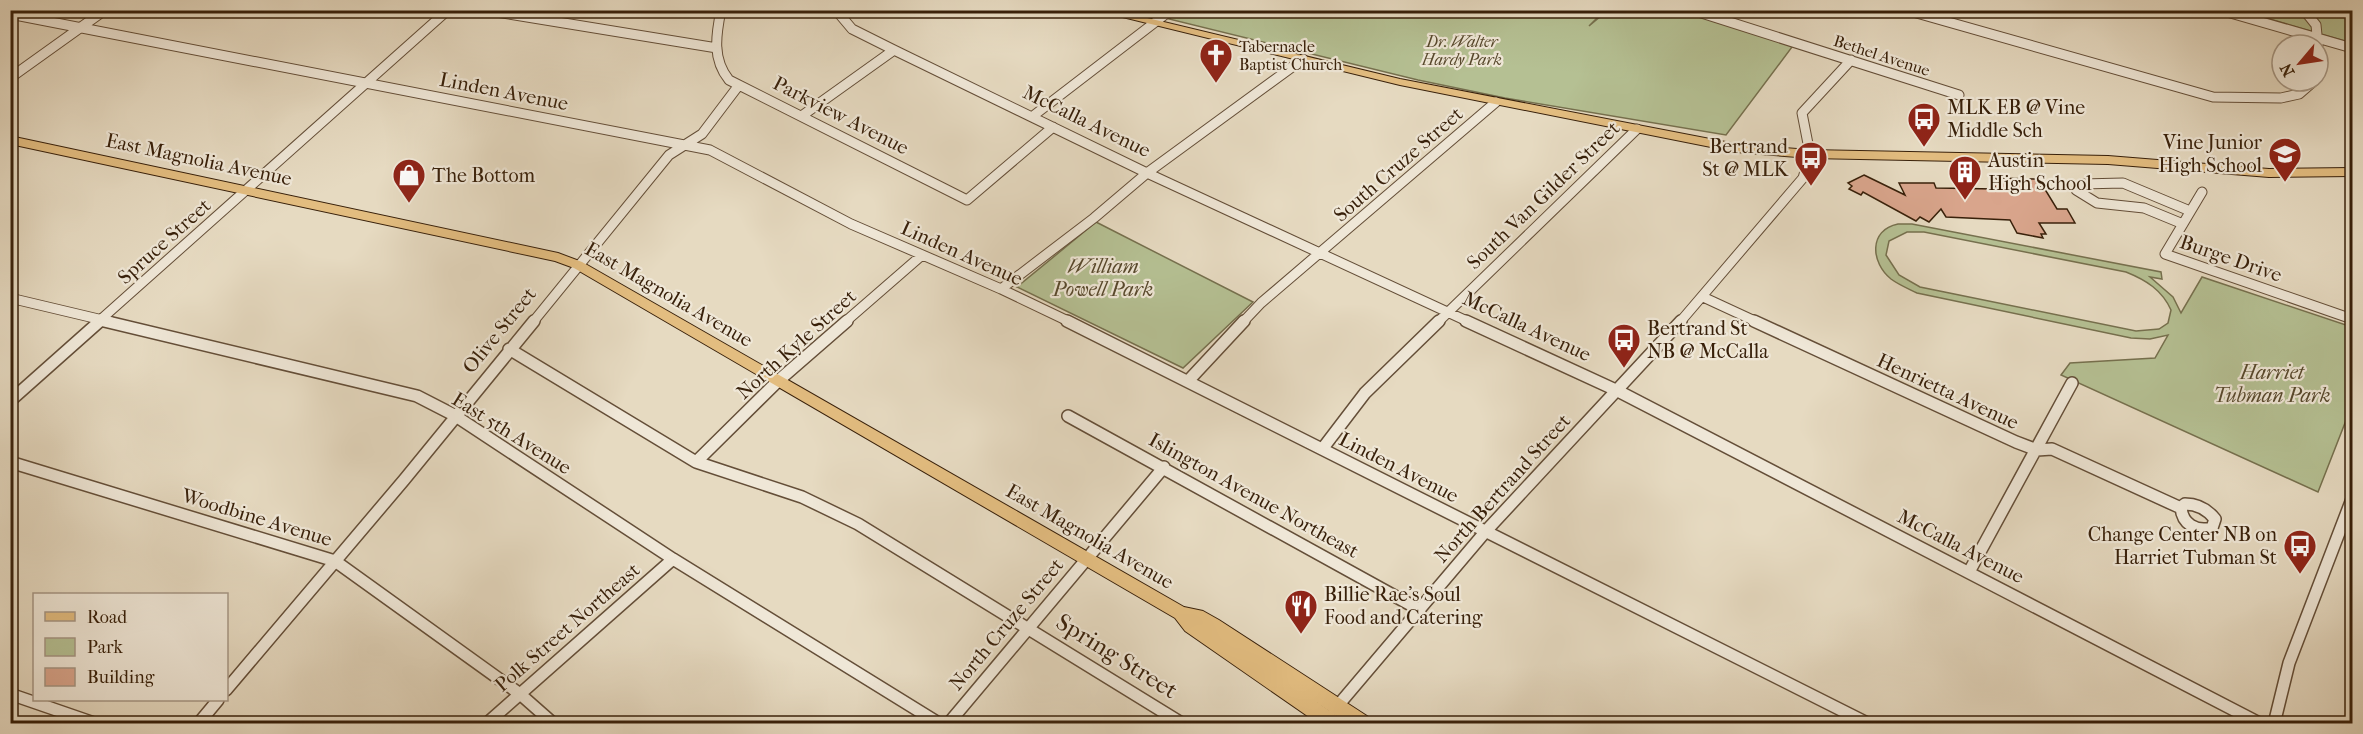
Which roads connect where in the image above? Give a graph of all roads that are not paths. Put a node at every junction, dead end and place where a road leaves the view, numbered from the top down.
1 (105, 10) edge
2 (448, 10) edge
3 (484, 10) edge
4 (721, 10) edge
5 (836, 10) edge
6 (1099, 10) edge
7 (1171, 10) edge
8 (1692, 10) edge
9 (1906, 10) edge
10 (2220, 10) edge
11 (2304, 10) edge
12 (10, 14) edge
13 (1153, 24) junction
14 (82, 28) junction
15 (2290, 33) edge
16 (2316, 33) edge
17 (2330, 44) edge
18 (717, 48) junction
19 (2352, 48) edge
20 (894, 50) junction
21 (1303, 59) junction
22 (1851, 60) junction
23 (10, 78) edge
24 (367, 82) junction
25 (739, 85) junction
26 (2300, 93) edge
27 (1959, 95) dead end
28 (1496, 102) junction
29 (803, 115) junction
30 (1034, 116) junction
31 (1053, 127) junction
32 (1637, 129) junction
33 (10, 140) edge
34 (685, 144) junction
35 (1810, 154) junction
36 (2352, 172) edge
37 (1147, 173) junction
38 (248, 191) junction
39 (2202, 192) dead end
40 (2190, 211) junction
41 (2183, 224) junction
42 (1322, 253) junction
43 (922, 255) junction
44 (578, 265) junction
45 (1001, 289) junction
46 (1703, 297) junction
47 (10, 298) edge
48 (1448, 311) junction
49 (2352, 319) edge
50 (102, 320) junction
51 (509, 349) junction
52 (1189, 380) junction
53 (778, 381) junction
54 (2072, 383) dead end
55 (1618, 391) junction
56 (10, 401) edge
57 (454, 415) junction
58 (1068, 416) dead end
59 (1323, 448) junction
60 (2037, 450) junction
61 (10, 462) edge
62 (696, 462) junction
63 (1164, 467) junction
64 (2352, 499) edge
65 (2181, 508) dead end
66 (1486, 531) junction
67 (1085, 558) junction
68 (674, 559) junction
69 (335, 561) junction
70 (1969, 572) junction
71 (1420, 610) junction
72 (1181, 613) junction
73 (1027, 627) junction
74 (228, 688) edge
75 (10, 694) edge
76 (520, 694) junction
77 (216, 701) edge
78 (1338, 706) junction
79 (70, 719) edge
80 (1328, 722) edge
81 (97, 723) edge
82 (198, 723) edge
83 (486, 723) edge
84 (554, 723) edge
85 (940, 723) edge
86 (948, 723) edge
87 (1183, 723) edge
88 (1364, 723) edge
89 (1869, 723) edge
90 (2261, 723) edge
91 (2274, 723) edge

1 - 14 street
2 - 24 street, Spruce Street
3 - 18 street
4 - 18 street, Parkview Avenue
5 - 20 street, McCalla Avenue
6 - 13 main road
7 - 13 street
8 - 22 street, Bethel Avenue
9 - 26 street
10 - 15 street
11 - 16 street
12 - 14 street, Linden Avenue
13 - 21 main road
13 - 30 street
14 - 23 street
14 - 24 street, Linden Avenue
17 - 19 street
18 - 25 street, Parkview Avenue
20 - 29 street
20 - 30 street, McCalla Avenue
21 - 28 main road
21 - 37 street
22 - 27 street, Bethel Avenue
22 - 35 street
24 - 34 street, Linden Avenue
24 - 38 street, Spruce Street
25 - 29 street, Parkview Avenue
25 - 34 street, Olive Street
28 - 32 main road
28 - 42 street, South Cruze Street
29 - 31 street, Parkview Avenue
30 - 31 street, McCalla Avenue
31 - 37 street, McCalla Avenue
32 - 35 main road
32 - 48 street, South Van Gilder Street
33 - 38 main road, East Magnolia Avenue
34 - 43 street, Linden Avenue
34 - 44 street, Olive Street
35 - 36 main road
35 - 46 street, North Bertrand Street
37 - 42 street, McCalla Avenue
37 - 45 street
38 - 44 main road, East Magnolia Avenue
38 - 50 street, Spruce Street
39 - 40 street, Burge Drive
40 - 41 street, Burge Drive
40 - 41 street
41 - 49 street, Burge Drive
42 - 48 street, McCalla Avenue
42 - 52 street
43 - 45 street, Linden Avenue
43 - 53 street, North Kyle Street
44 - 51 street, Olive Street
44 - 53 main road, East Magnolia Avenue
45 - 52 street, Linden Avenue
46 - 55 street, North Bertrand Street
46 - 60 street, Henrietta Avenue
47 - 50 street, East 5th Avenue
48 - 55 street, McCalla Avenue
48 - 59 street, South Van Gilder Street
50 - 56 street, Spruce Street
50 - 57 street, East 5th Avenue
51 - 57 street, Olive Street
51 - 62 street, Spring Street
52 - 59 street, Linden Avenue
53 - 62 street, North Kyle Street
53 - 67 main road, East Magnolia Avenue
54 - 60 street
55 - 66 street, North Bertrand Street
55 - 70 street, McCalla Avenue
57 - 68 street, East 5th Avenue
57 - 69 street, Olive Street
58 - 63 street, Islington Avenue Northeast
59 - 66 street, Linden Avenue
60 - 65 street, Henrietta Avenue
60 - 70 street
61 - 69 street, Woodbine Avenue
62 - 73 street, Spring Street
63 - 67 street, North Cruze Street
63 - 71 street, Islington Avenue Northeast
64 - 91 street
66 - 71 street, North Bertrand Street
66 - 89 street, Linden Avenue
67 - 72 main road, East Magnolia Avenue
67 - 73 street, North Cruze Street
68 - 76 street, Polk Street Northeast
68 - 85 street, East 5th Avenue
69 - 74 street, Olive Street
69 - 76 street, Woodbine Avenue
70 - 90 street, McCalla Avenue
71 - 78 street, North Bertrand Street
72 - 78 main road, East Magnolia Avenue
72 - 80 main road, East Magnolia Avenue
73 - 86 street, North Cruze Street
73 - 87 street, Spring Street
75 - 79 street
76 - 83 street, Polk Street Northeast
76 - 84 street, Woodbine Avenue
77 - 82 street
78 - 80 street, North Bertrand Street
78 - 88 main road, East Magnolia Avenue
79 - 81 street

